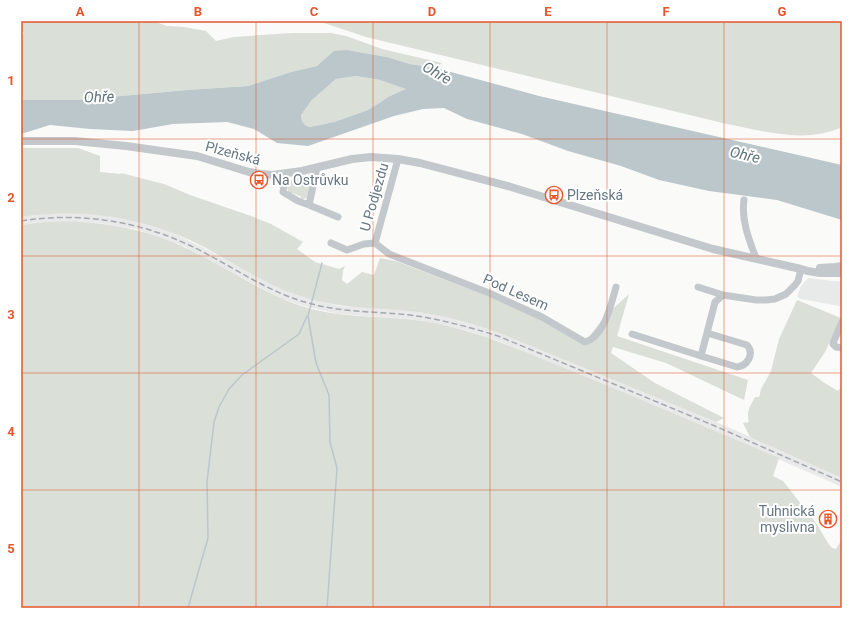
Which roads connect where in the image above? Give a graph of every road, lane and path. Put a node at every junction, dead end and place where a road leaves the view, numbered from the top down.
1 (21, 141) edge
2 (398, 159) junction
3 (317, 168) junction
4 (286, 174) junction
5 (744, 200) dead end
6 (310, 205) junction
7 (338, 217) dead end
8 (331, 243) dead end
9 (375, 243) junction
10 (756, 258) junction
11 (842, 266) edge
12 (801, 268) junction
13 (842, 273) edge
14 (616, 287) dead end
15 (698, 287) dead end
16 (723, 294) junction
17 (842, 322) edge
18 (707, 333) junction
19 (632, 334) dead end
20 (842, 348) edge
21 (701, 356) junction

1 - 4 street, Plzeňská
2 - 3 street, Plzeňská
2 - 9 street, U Podjezdu
2 - 10 street, Plzeňská
3 - 4 street, Plzeňská
3 - 6 street
4 - 6 street
5 - 10 street
6 - 7 street
8 - 9 street, U Podjezdu
9 - 14 street, Pod Lesem
10 - 12 street, Plzeňská
11 - 12 street, Plzeňská
12 - 13 street, Plzeňská
12 - 16 street
15 - 16 street
16 - 18 street
17 - 20 street
18 - 21 street
18 - 21 street
19 - 21 street

